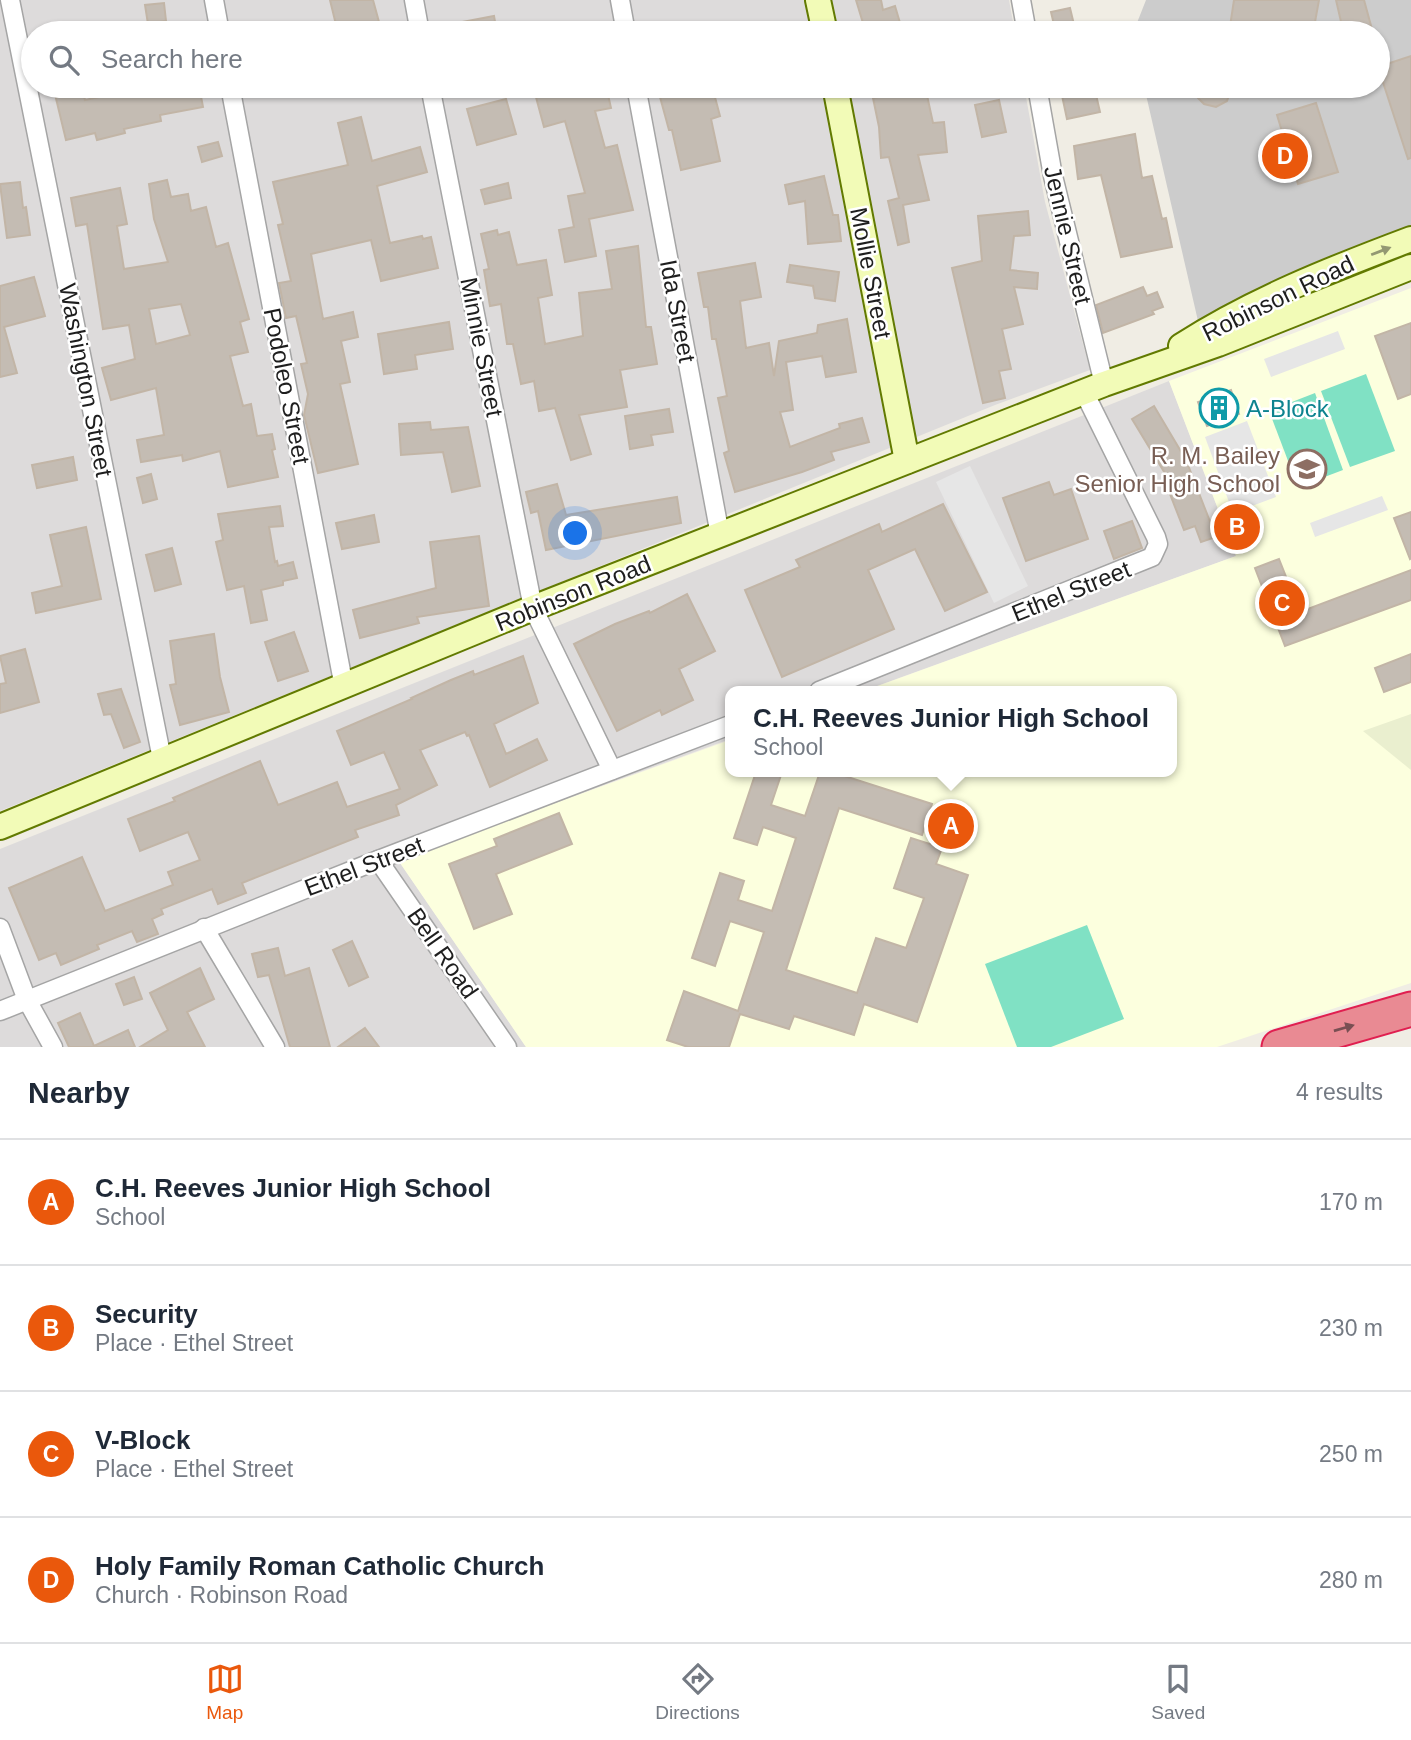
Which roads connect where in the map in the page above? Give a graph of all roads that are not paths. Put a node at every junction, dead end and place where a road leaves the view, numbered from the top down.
1 (10, 0) edge
2 (214, 0) edge
3 (414, 0) edge
4 (620, 0) edge
5 (818, 0) edge
6 (1021, 0) edge
7 (218, 21) edge
8 (418, 21) edge
9 (624, 21) edge
10 (822, 21) edge
11 (1025, 21) edge
12 (21, 55) edge
13 (30, 98) edge
14 (232, 98) edge
15 (432, 98) edge
16 (638, 98) edge
17 (837, 98) edge
18 (1039, 98) edge
19 (1411, 239) edge
20 (1411, 267) edge
21 (1149, 366) junction
22 (1094, 388) junction
23 (907, 461) junction
24 (720, 535) junction
25 (533, 608) junction
26 (831, 686) edge
27 (344, 687) junction
28 (725, 727) edge
29 (162, 759) junction
30 (612, 770) junction
31 (0, 827) edge
32 (378, 860) junction
33 (0, 928) edge
34 (204, 928) junction
35 (27, 1000) junction
36 (1411, 1009) edge
37 (0, 1011) edge
38 (53, 1047) edge
39 (275, 1047) edge
40 (507, 1047) edge
41 (1279, 1047) edge

1 - 12 street, Washington Street
2 - 7 street
3 - 8 street
4 - 9 street
5 - 10 main road
6 - 11 street
13 - 29 street, Washington Street
14 - 27 street, Podoleo Street
15 - 25 street, Minnie Street
16 - 24 street, Ida Street
17 - 23 main road, Mollie Street
18 - 22 street, Jennie Street
21 -> 19 main road, Robinson Road
20 - 21 main road, Robinson Road
21 - 22 main road, Robinson Road
22 - 23 main road, Robinson Road
22 - 26 street, Ethel Street
23 - 24 main road, Robinson Road
24 - 25 main road, Robinson Road
25 - 27 main road, Robinson Road
25 - 30 street, Minnie Street
27 - 29 main road, Robinson Road
28 - 30 street, Ethel Street
29 - 31 main road, Robinson Road
30 - 32 street, Ethel Street
32 - 34 street, Ethel Street
32 - 40 street, Bell Road
33 - 35 street
34 - 35 street, Ethel Street
34 - 39 street
35 - 37 street, Ethel Street
35 - 38 street
41 -> 36 highway

